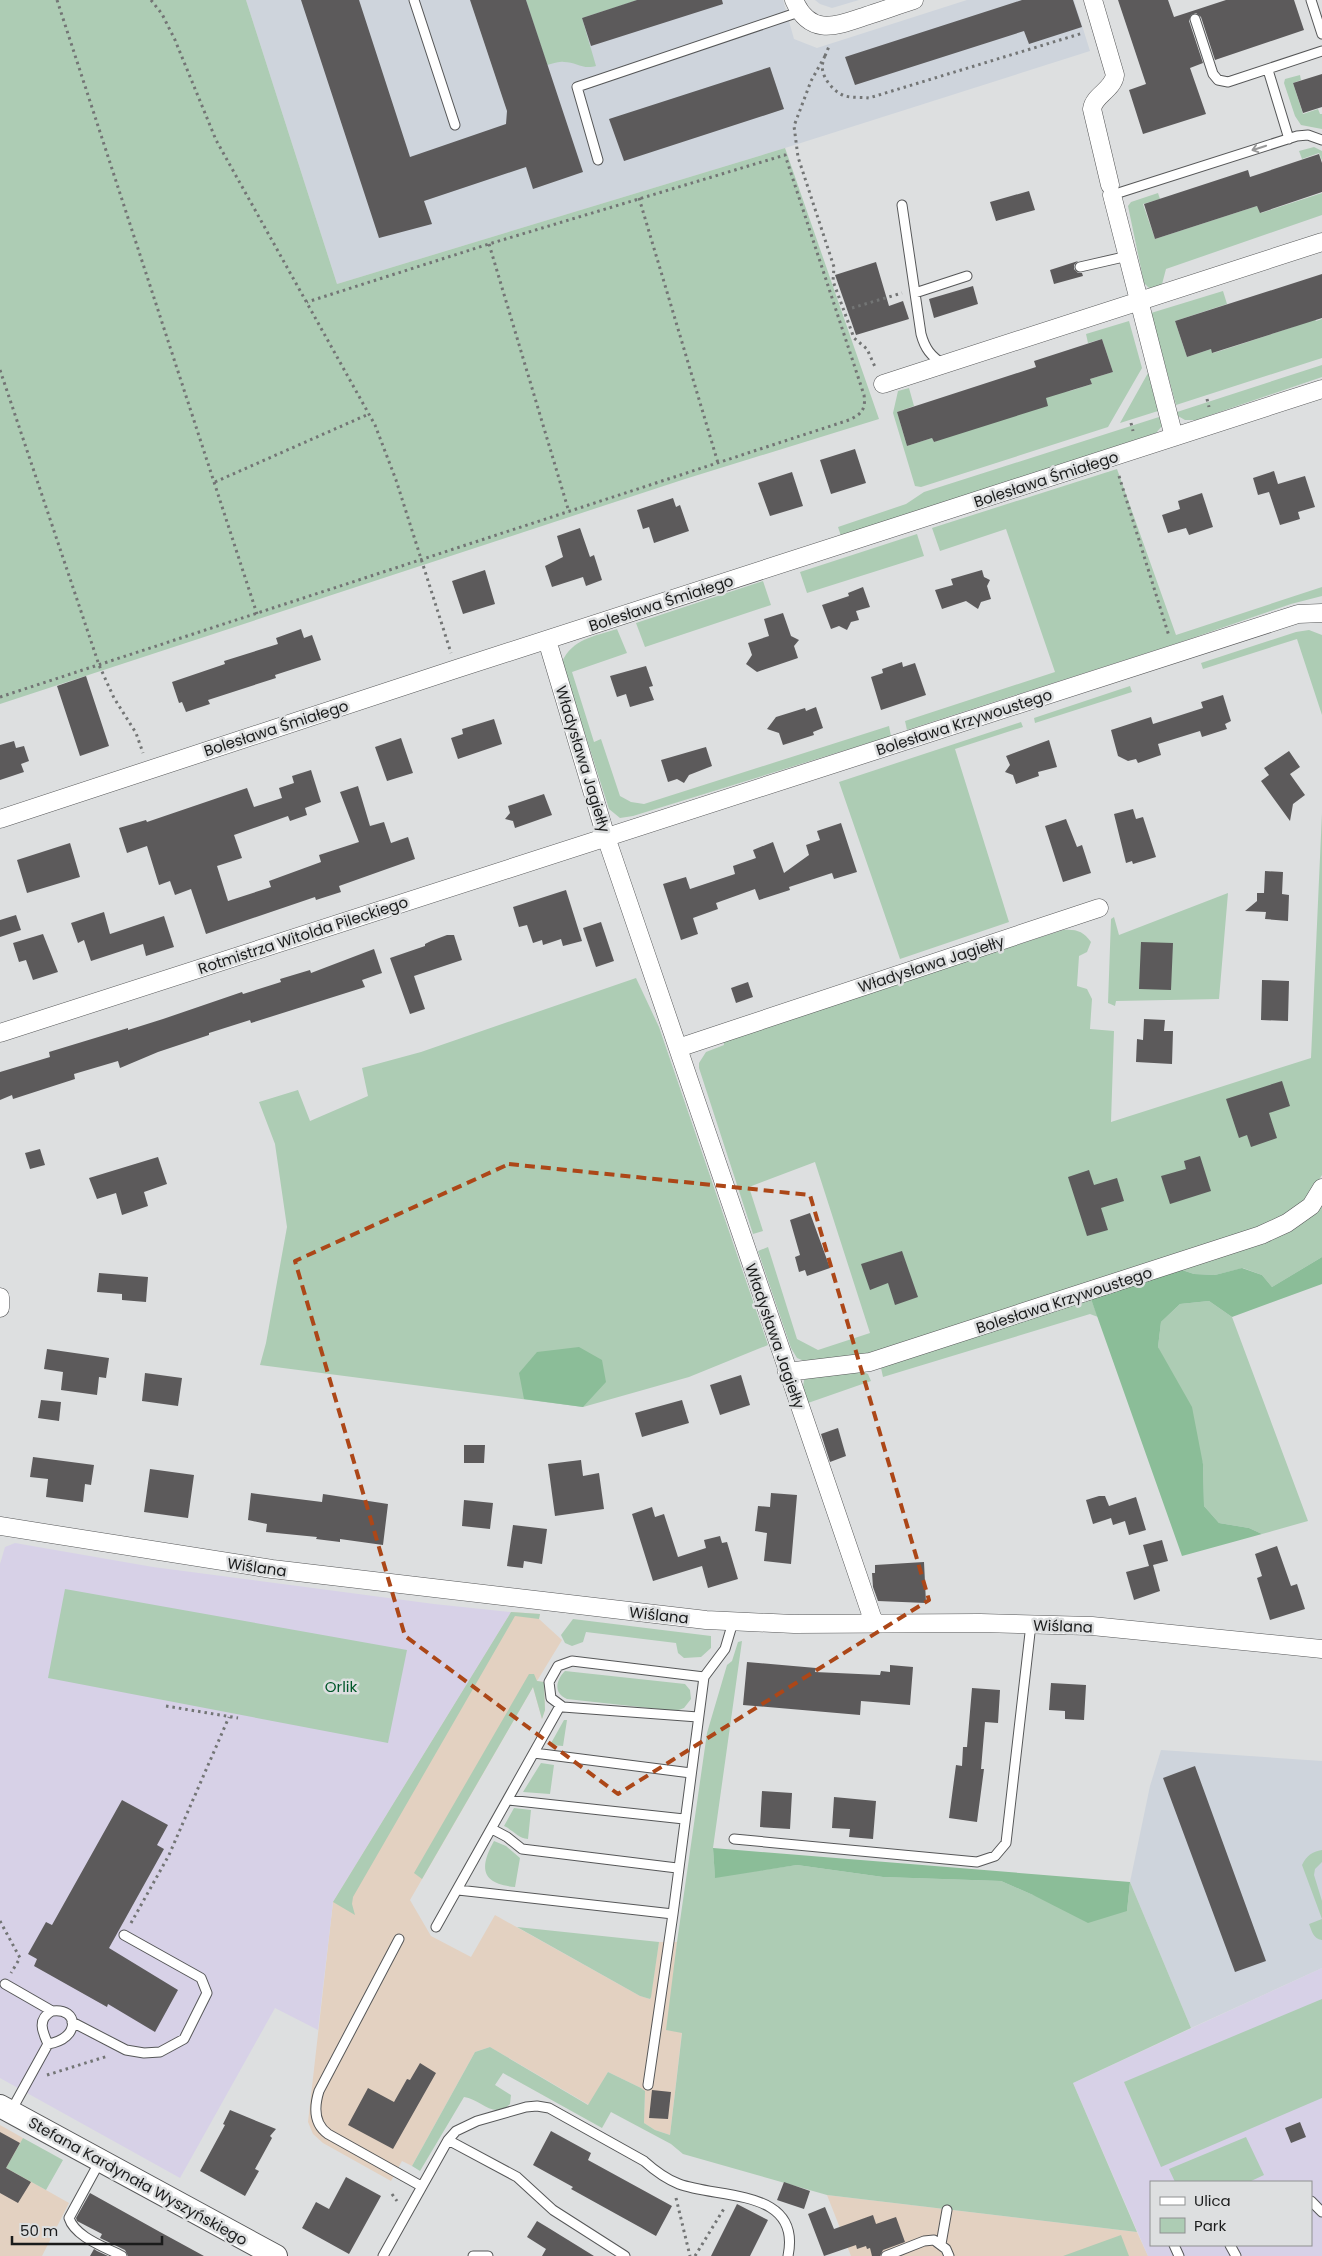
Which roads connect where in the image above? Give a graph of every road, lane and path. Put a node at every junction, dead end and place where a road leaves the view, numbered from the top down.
1 (57, 0) edge
2 (151, 0) edge
3 (414, 0) edge
4 (914, 0) edge
5 (1093, 0) edge
6 (1311, 0) edge
7 (797, 6) edge
8 (1195, 19) dead end
9 (840, 25) junction
10 (1102, 28) junction
11 (1322, 34) edge
12 (1322, 51) edge
13 (825, 56) junction
14 (1268, 70) junction
15 (455, 125) dead end
16 (1289, 139) junction
17 (1322, 140) edge
18 (598, 160) dead end
19 (1111, 190) junction
20 (639, 198) junction
21 (902, 205) dead end
22 (1322, 242) edge
23 (489, 244) junction
24 (1128, 256) junction
25 (1080, 267) dead end
26 (967, 276) dead end
27 (914, 292) junction
28 (307, 302) junction
29 (1139, 302) junction
30 (852, 308) dead end
31 (944, 365) junction
32 (0, 370) edge
33 (883, 384) joint
34 (1322, 389) edge
35 (369, 414) junction
36 (1174, 437) junction
37 (718, 463) junction
38 (1119, 476) dead end
39 (215, 482) junction
40 (569, 512) junction
41 (422, 560) junction
42 (1322, 613) edge
43 (257, 614) junction
44 (1170, 636) dead end
45 (547, 640) junction
46 (99, 665) junction
47 (456, 669) junction
48 (0, 697) edge
49 (149, 770) junction
50 (0, 819) edge
51 (606, 836) junction
52 (1099, 908) dead end
53 (0, 1034) edge
54 (678, 1048) junction
55 (1322, 1188) edge
56 (0, 1297) edge
57 (0, 1308) edge
58 (787, 1372) junction
59 (0, 1526) edge
60 (733, 1622) junction
61 (874, 1623) junction
62 (1031, 1624) junction
63 (1322, 1650) edge
64 (704, 1677) junction
65 (166, 1706) dead end
66 (560, 1706) junction
67 (229, 1717) junction
68 (698, 1717) junction
69 (238, 1718) dead end
70 (534, 1753) junction
71 (691, 1773) junction
72 (508, 1800) junction
73 (684, 1819) junction
74 (492, 1829) junction
75 (734, 1839) dead end
76 (678, 1868) junction
77 (458, 1890) junction
78 (673, 1914) junction
79 (0, 1921) edge
80 (436, 1927) dead end
81 (124, 1935) joint
82 (399, 1939) dead end
83 (5, 1984) joint
84 (52, 2011) junction
85 (72, 2022) junction
86 (48, 2044) junction
87 (126, 2050) junction
88 (27, 2082) junction
89 (648, 2085) dead end
90 (5, 2109) edge
91 (448, 2140) junction
92 (100, 2161) junction
93 (671, 2180) junction
94 (421, 2186) junction
95 (732, 2195) junction
96 (1312, 2201) edge
97 (947, 2210) dead end
98 (1322, 2212) edge
99 (941, 2244) junction
100 (122, 2256) edge
101 (276, 2256) edge
102 (383, 2256) edge
103 (473, 2256) edge
104 (488, 2256) edge
105 (625, 2256) edge
106 (690, 2256) edge
107 (696, 2256) edge
108 (788, 2256) edge
109 (886, 2256) edge
110 (949, 2256) edge

1 - 39 path
2 - 28 path
3 - 15 lane
4 - 9 street
5 - 10 street
6 - 11 lane
7 - 9 street
7 - 18 lane
8 - 14 lane
9 - 13 path
10 - 13 path
10 - 19 street
12 - 14 lane
13 - 33 path
14 - 16 lane
16 - 17 lane
16 -> 19 lane
19 - 24 street
20 - 23 path
20 - 37 path
20 - 37 path
21 - 27 lane
22 - 29 street
23 - 28 path
23 - 40 path
24 - 25 lane
24 - 29 street
26 - 27 lane
27 - 30 path
27 - 31 lane
28 - 35 path
29 - 31 street
29 - 36 street
31 - 33 street
32 - 46 path
34 - 36 street, Bolesława Śmiałego
35 - 39 path
35 - 41 path
36 - 45 street, Bolesława Śmiałego
37 - 40 path
38 - 44 path
39 - 43 path
40 - 41 path
41 - 43 path
41 - 47 path
42 - 51 street, Bolesława Krzywoustego
43 - 46 path
45 - 47 street, Bolesława Śmiałego
45 - 51 street, Władysława Jagiełły
46 - 48 path
46 - 49 path
47 - 49 street, Bolesława Śmiałego
49 - 50 street, Bolesława Śmiałego
51 - 53 street, Rotmistrza Witolda Pileckiego
51 - 54 street, Władysława Jagiełły
52 - 54 street, Władysława Jagiełły
54 - 58 street, Władysława Jagiełły
55 - 58 street, Bolesława Krzywoustego
56 - 57 street
58 - 61 street, Władysława Jagiełły
59 - 60 street, Wiślana
60 - 61 street, Wiślana
60 - 64 lane
61 - 62 street, Wiślana
62 - 63 street, Wiślana
62 - 75 lane
64 - 66 lane
64 - 68 lane
65 - 67 path
66 - 68 lane
66 - 70 lane
67 - 69 path
67 - 81 path
68 - 71 lane
70 - 71 lane
70 - 72 lane
71 - 73 lane
72 - 73 lane
72 - 74 lane
73 - 76 lane
74 - 76 lane
74 - 77 lane
76 - 78 lane
77 - 78 lane
77 - 80 lane
78 - 89 lane
79 - 83 path
81 - 87 lane
82 - 94 lane
83 - 84 lane
84 - 85 lane
84 - 86 lane
85 - 86 lane
85 - 87 lane
86 - 88 lane
87 - 88 path
88 - 90 lane
90 - 92 street, Stefana Kardynała Wyszyńskiego
91 - 93 lane
91 - 94 lane
91 - 105 lane
92 - 100 lane
92 - 101 street, Stefana Kardynała Wyszyńskiego
93 - 95 lane
93 - 106 path
94 - 102 lane
95 - 107 path
95 - 108 lane
96 - 98 lane
97 - 99 lane
99 - 109 lane
99 - 110 lane
103 - 104 lane

